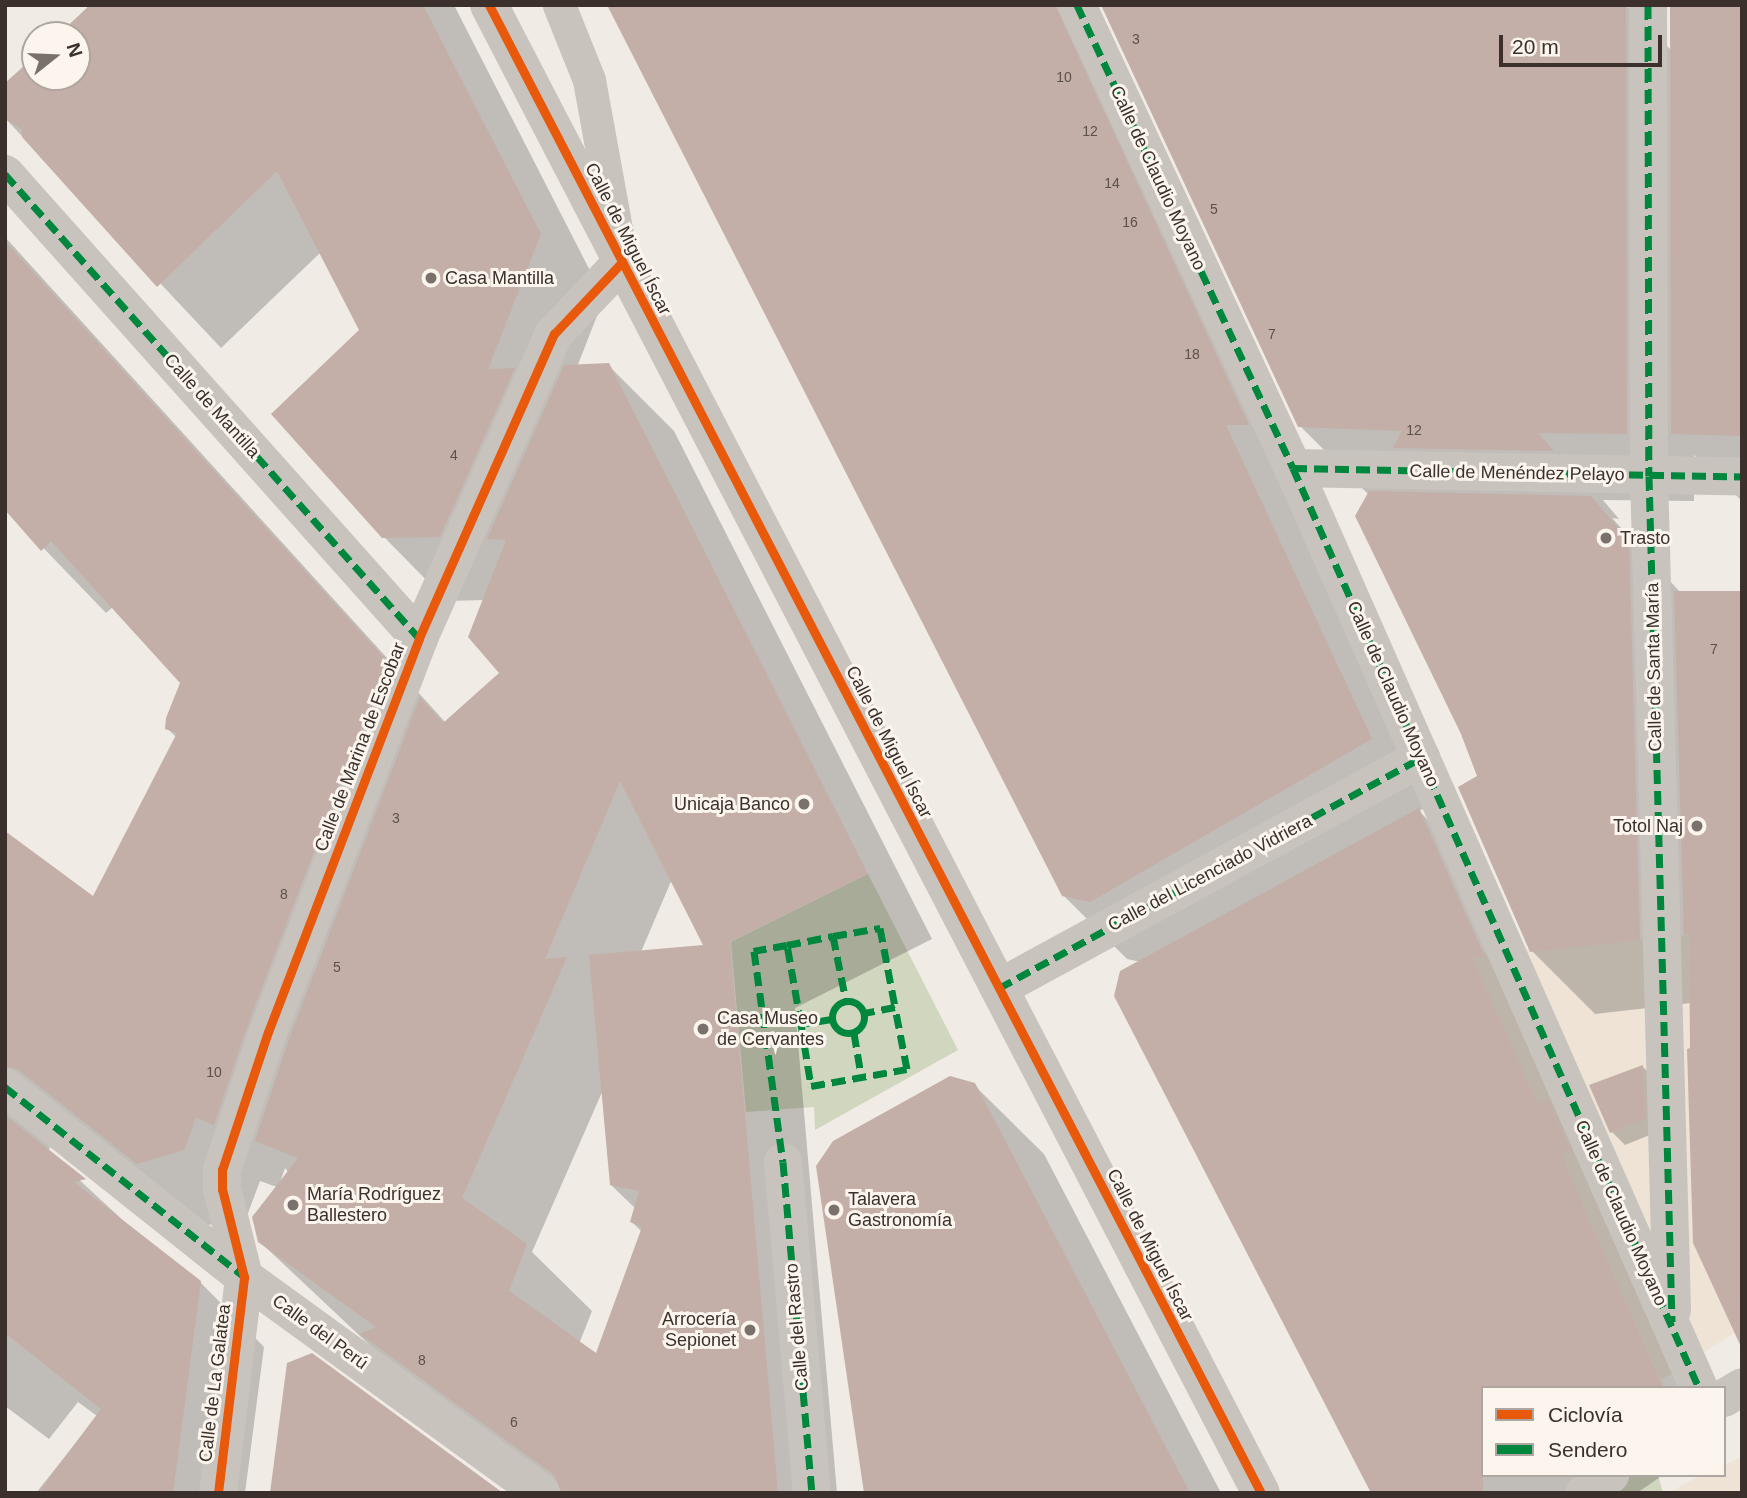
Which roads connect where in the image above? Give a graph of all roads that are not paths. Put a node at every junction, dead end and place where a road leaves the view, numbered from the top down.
1 (489, 5) edge
2 (559, 5) edge
3 (1077, 5) edge
4 (1648, 5) edge
5 (5, 174) edge
6 (622, 262) junction
7 (1293, 468) junction
8 (1649, 476) junction
9 (1742, 477) edge
10 (419, 638) junction
11 (1421, 758) junction
12 (999, 988) junction
13 (5, 1087) edge
14 (783, 1162) dead end
15 (244, 1277) junction
16 (1672, 1329) junction
17 (1698, 1386) edge
18 (1742, 1387) edge
19 (1726, 1397) edge
20 (1607, 1477) edge
21 (218, 1493) edge
22 (541, 1493) edge
23 (812, 1493) edge
24 (1261, 1493) edge
25 (1584, 1493) edge

1 - 6 street, Calle de Miguel Íscar
2 - 6 lane
3 - 7 street, Calle de Claudio Moyano
4 - 8 street, Calle de Santa María
5 - 10 street, Calle de Mantilla
6 - 10 street, Calle de Marina de Escobar
6 - 12 street, Calle de Miguel Íscar
7 - 8 street, Calle de Menéndez Pelayo
7 - 11 street, Calle de Claudio Moyano
8 - 9 street, Calle de Menéndez Pelayo
8 - 16 street, Calle de Santa María
10 - 15 street, Calle de Marina de Escobar
11 - 12 street, Calle del Licenciado Vidriera
11 - 16 street, Calle de Claudio Moyano
12 - 24 street, Calle de Miguel Íscar
13 - 15 street, Calle del Perú
14 - 23 street, Calle del Rastro
15 - 21 street, Calle de La Galatea
15 - 22 street, Calle del Perú
16 - 17 street, Calle de Claudio Moyano
18 - 19 street
20 - 25 street

